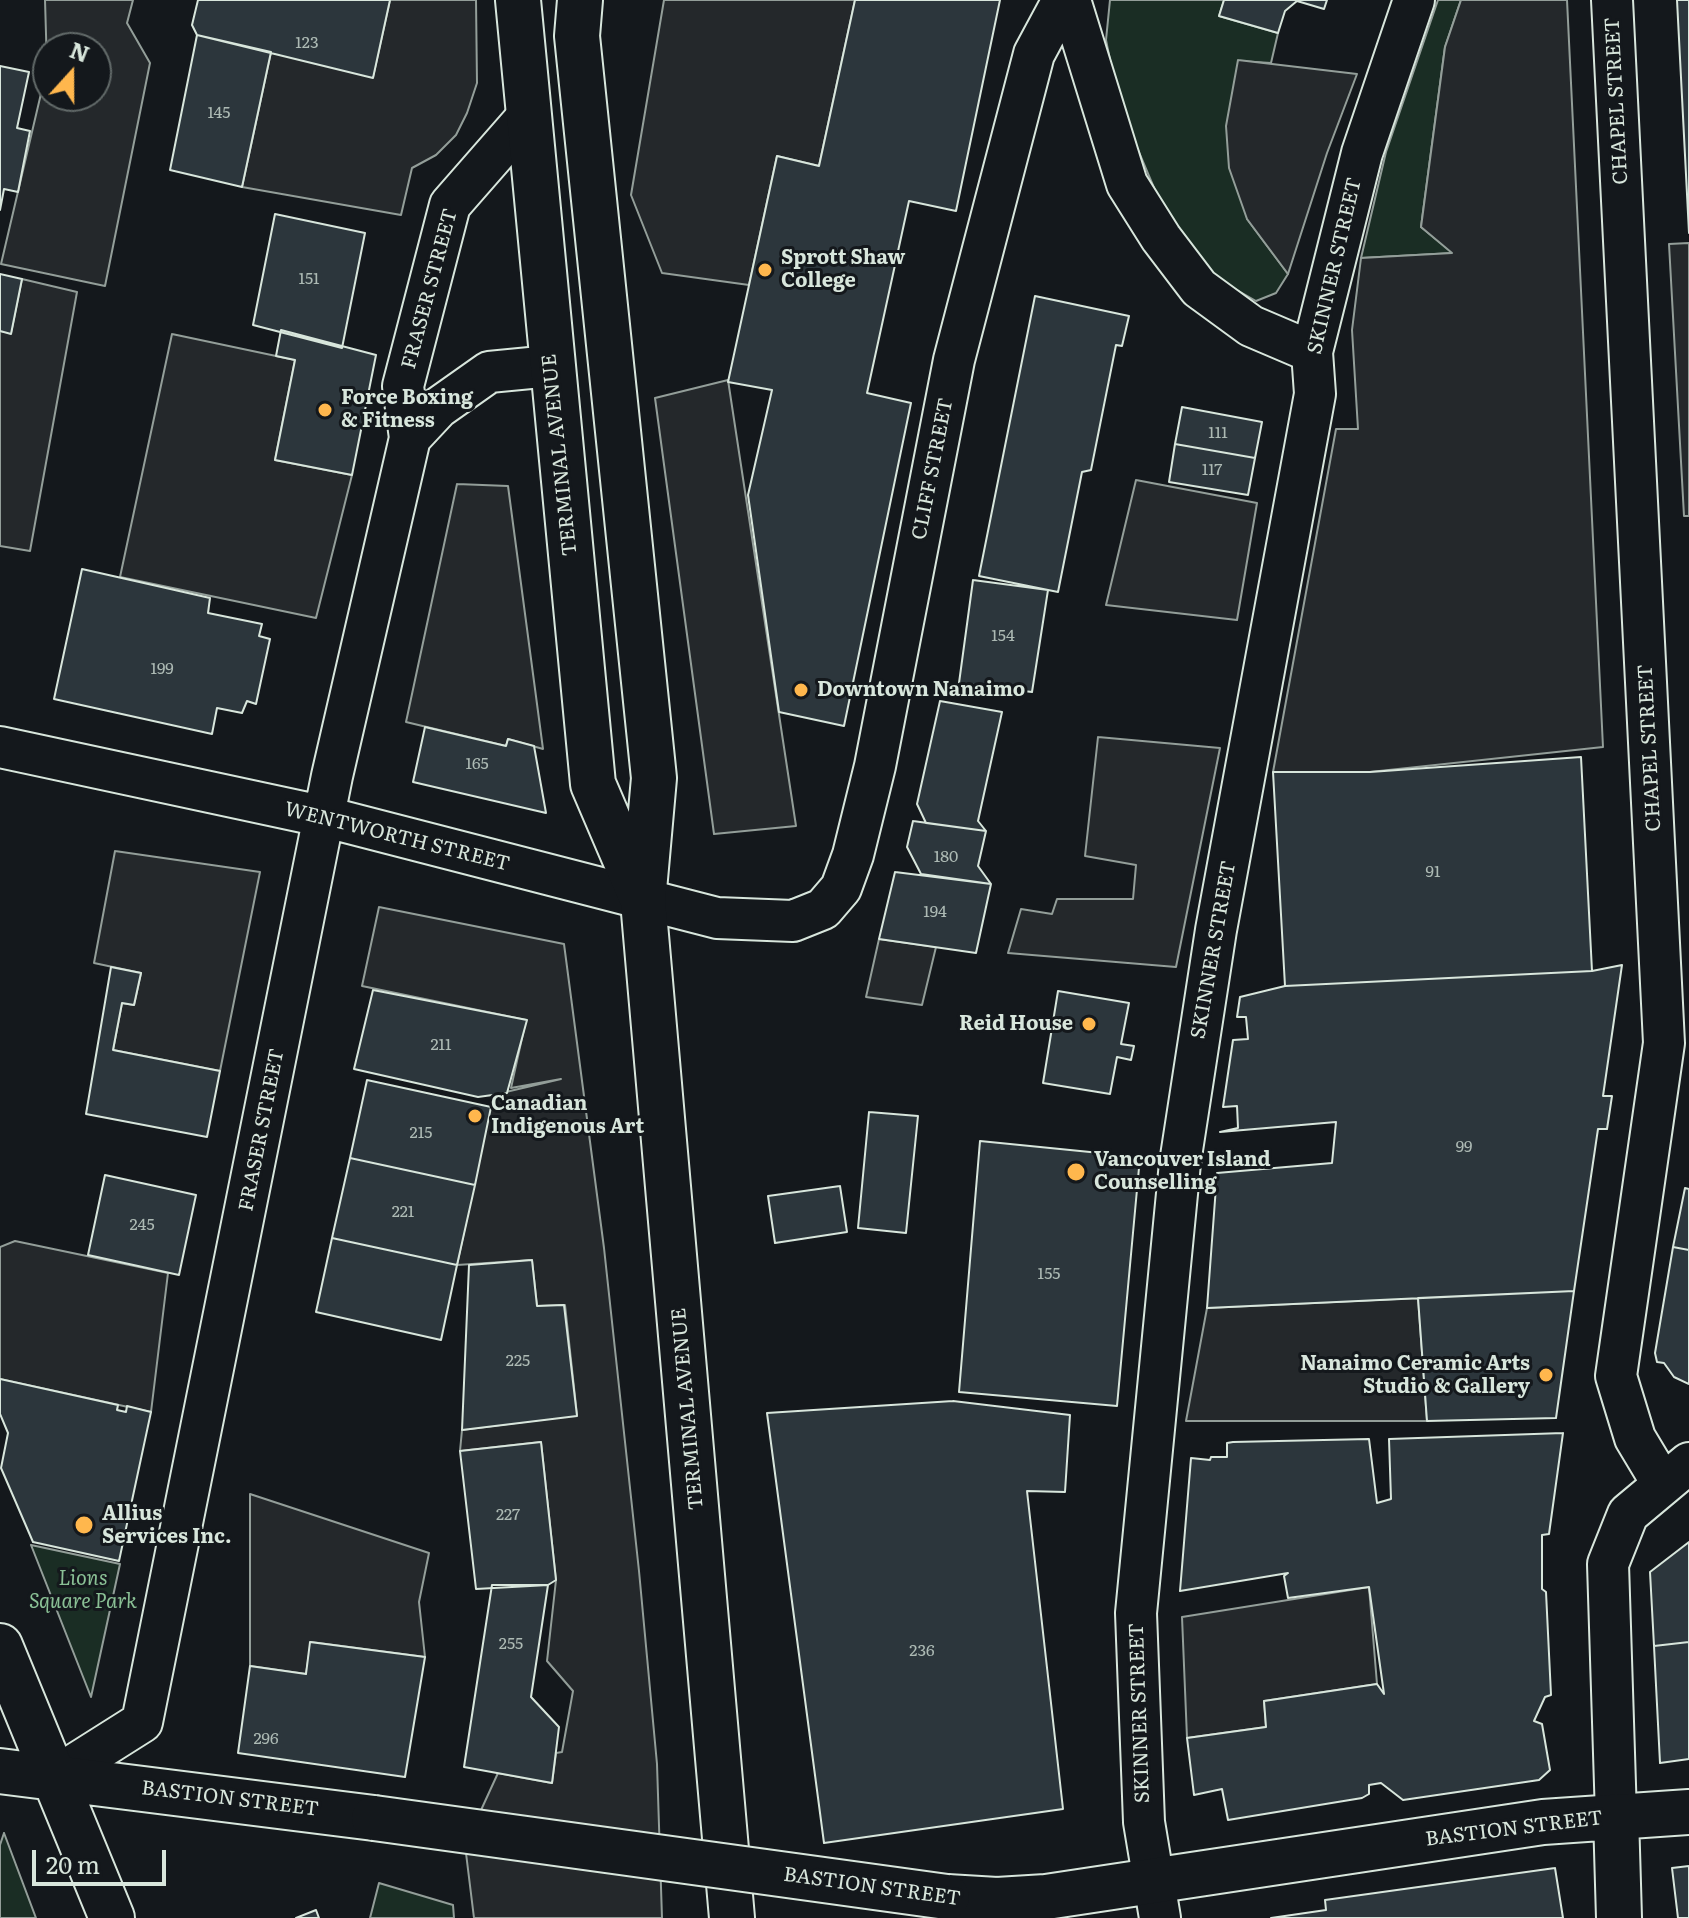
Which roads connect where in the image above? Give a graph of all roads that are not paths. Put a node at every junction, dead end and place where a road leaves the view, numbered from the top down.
1 (518, 0) edge
2 (580, 0) edge
3 (1063, 0) edge
4 (1070, 0) edge
5 (1414, 0) edge
6 (1612, 0) edge
7 (527, 117) junction
8 (1312, 352) junction
9 (551, 366) junction
10 (410, 438) junction
11 (0, 747) edge
12 (326, 817) junction
13 (643, 901) junction
14 (793, 921) joint
15 (1675, 1473) edge
16 (0, 1646) edge
17 (0, 1771) edge
18 (55, 1777) junction
19 (1689, 1812) edge
20 (1616, 1816) junction
21 (1157, 1900) edge
22 (112, 1918) edge
23 (732, 1918) edge
24 (1619, 1918) edge

1 - 7 main road, TERMINAL AVENUE
2 - 13 main road, TERMINAL AVENUE
3 - 14 street, CLIFF STREET
4 - 8 street
5 - 8 street, SKINNER STREET
6 - 15 street, CHAPEL STREET
7 - 9 main road, TERMINAL AVENUE
7 - 10 street, FRASER STREET
8 - 21 street, SKINNER STREET
9 - 10 street
9 - 13 main road, TERMINAL AVENUE
10 - 12 street, FRASER STREET
11 - 12 street, WENTWORTH STREET
12 - 13 street, WENTWORTH STREET
12 - 18 street, FRASER STREET
13 - 14 street, WENTWORTH STREET
13 - 23 main road, TERMINAL AVENUE
15 - 20 street
16 - 18 main road
17 - 18 main road, BASTION STREET
18 - 21 main road, BASTION STREET, bridge
18 - 22 main road
19 - 20 main road, BASTION STREET
20 - 21 main road, BASTION STREET
20 - 24 main road

